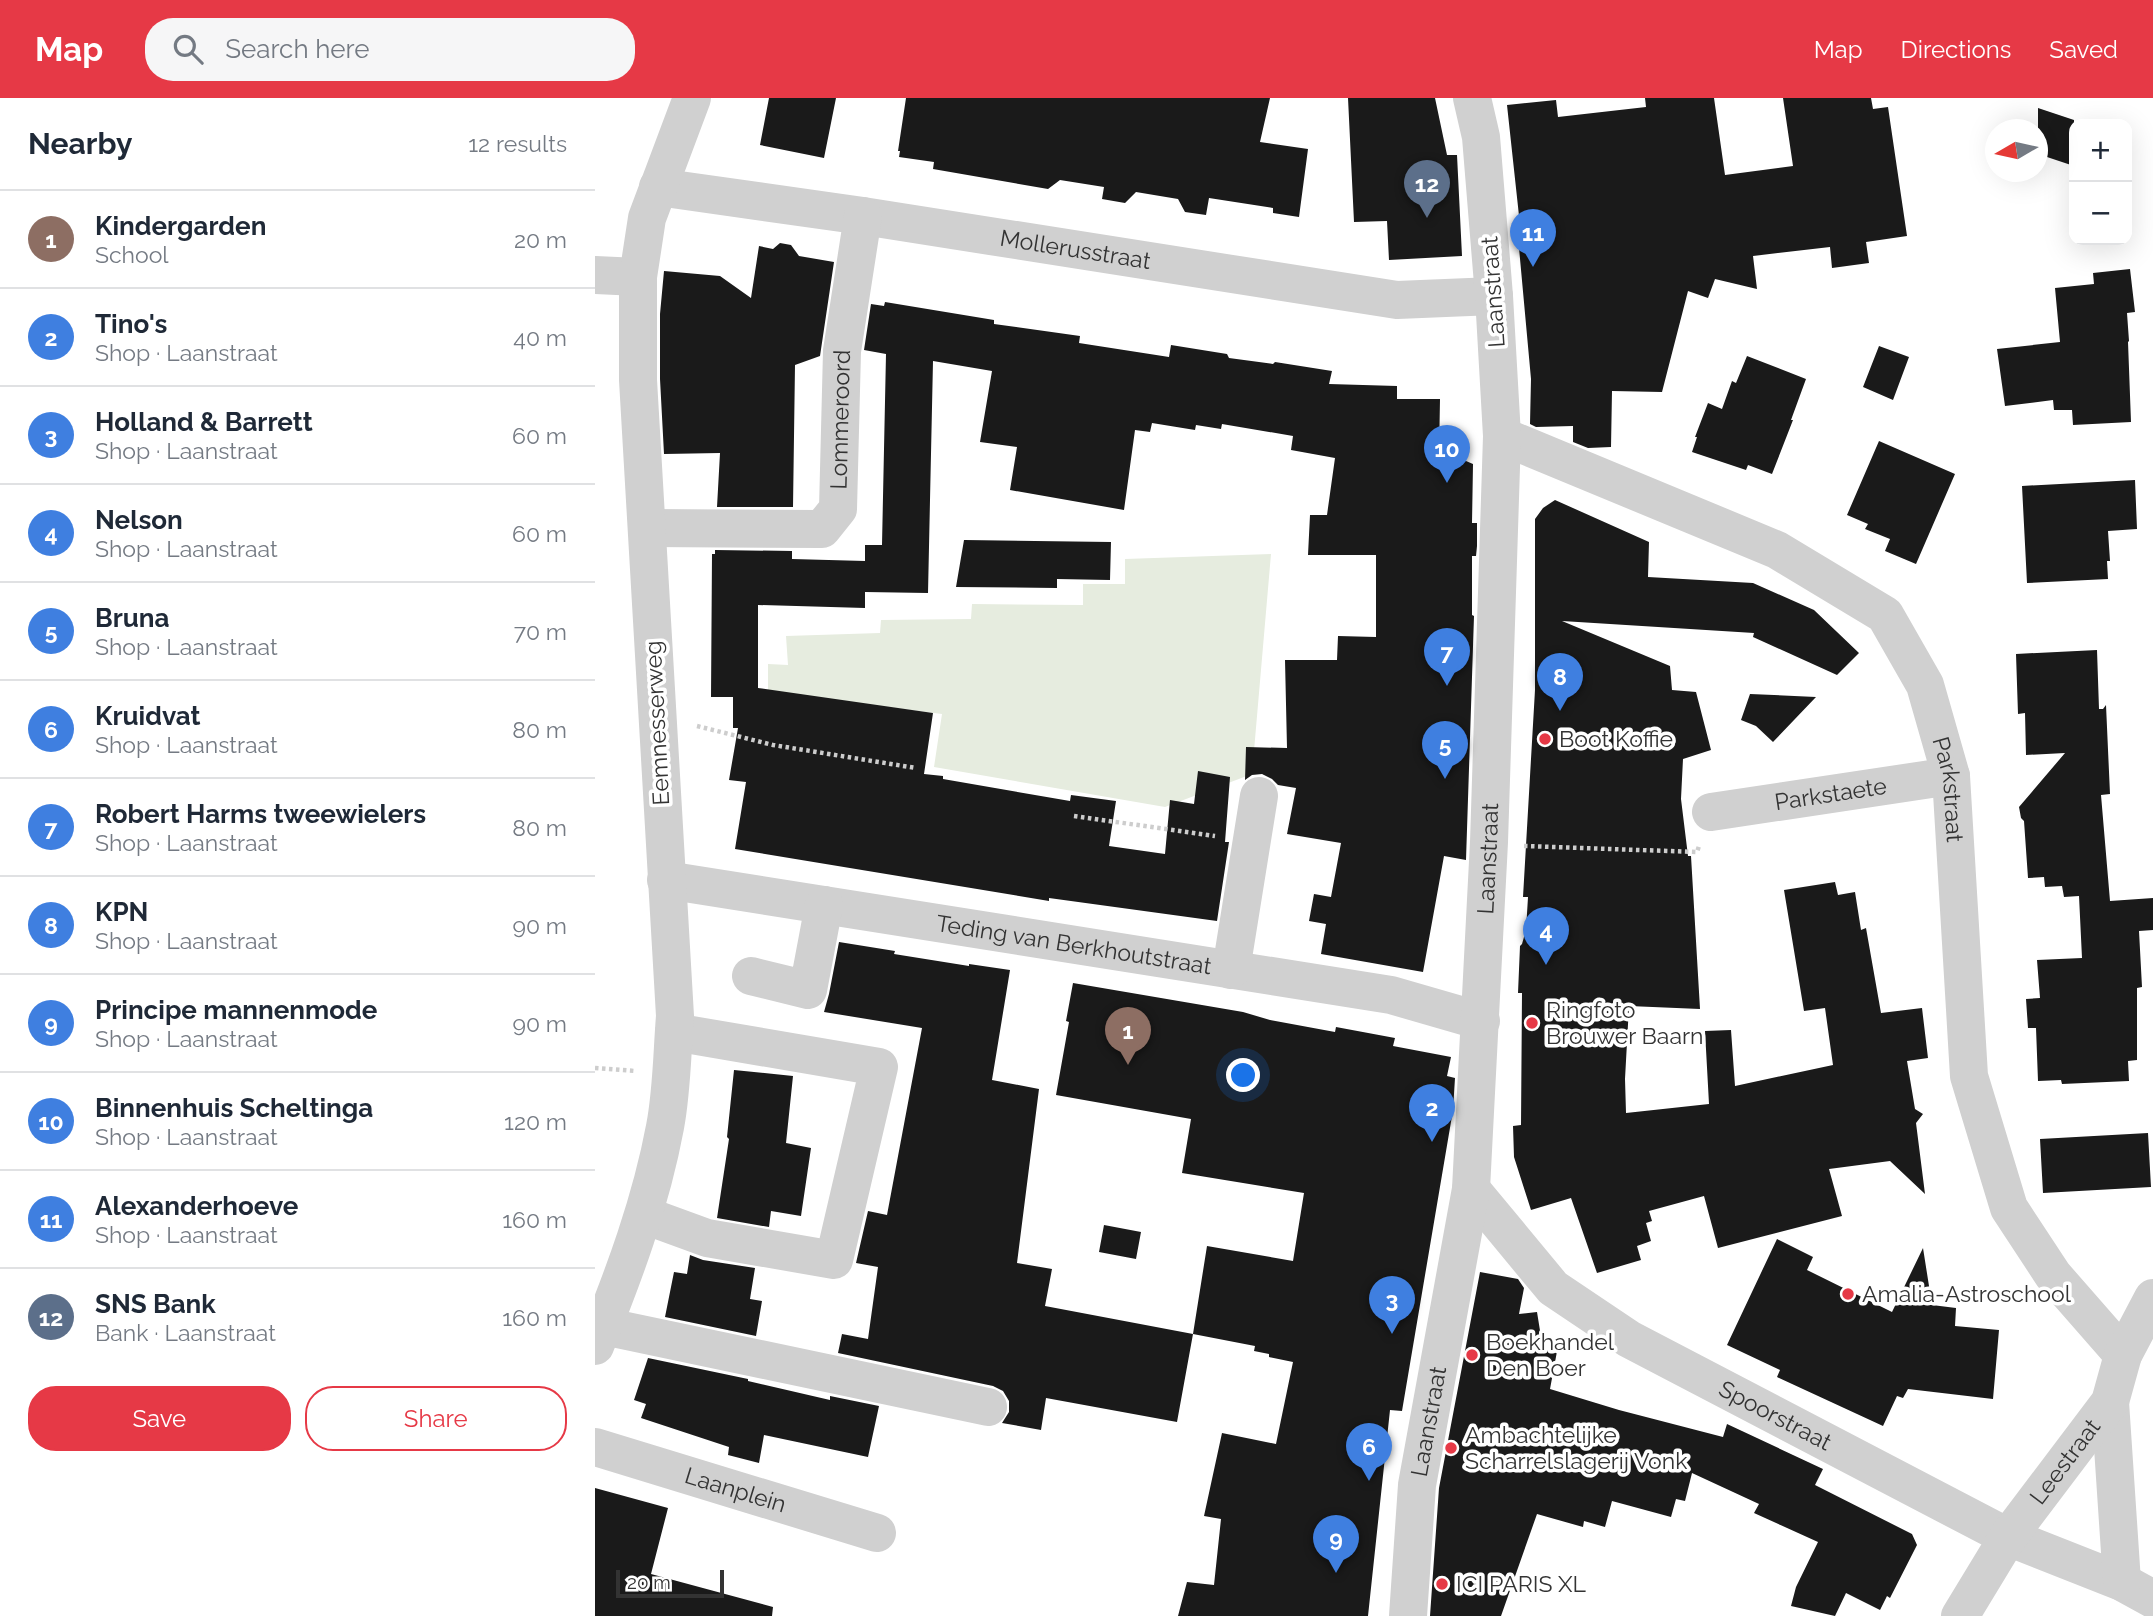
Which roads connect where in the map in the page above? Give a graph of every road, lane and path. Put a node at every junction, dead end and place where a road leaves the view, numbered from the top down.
1 (692, 98) edge
2 (1472, 98) edge
3 (658, 187) junction
4 (863, 216) junction
5 (595, 275) edge
6 (638, 277) junction
7 (1494, 296) junction
8 (1502, 436) junction
9 (647, 527) junction
10 (658, 738) junction
11 (916, 768) dead end
12 (1951, 776) junction
13 (1259, 796) dead end
14 (1710, 812) joint
15 (1074, 816) dead end
16 (1251, 841) junction
17 (1489, 845) junction
18 (666, 880) junction
19 (824, 905) junction
20 (1231, 970) junction
21 (751, 976) dead end
22 (1481, 1020) junction
23 (674, 1032) junction
24 (1471, 1189) junction
25 (644, 1215) junction
26 (2153, 1298) edge
27 (599, 1336) edge
28 (2123, 1355) junction
29 (2110, 1402) junction
30 (988, 1406) dead end
31 (595, 1447) edge
32 (877, 1533) dead end
33 (2008, 1537) junction
34 (2138, 1590) edge
35 (1408, 1616) edge
36 (1960, 1616) edge

1 - 3 street, Eemnesserweg
2 - 7 street, Laanstraat
3 - 4 street, Mollerusstraat
3 - 6 street, Eemnesserweg
4 - 7 street, Mollerusstraat
4 - 9 street, Lommeroord
5 - 6 street
6 - 9 street, Eemnesserweg
7 - 8 street, Laanstraat
8 - 12 street, Parkstraat
8 - 17 street, Laanstraat
9 - 10 street, Eemnesserweg
10 - 11 path
10 - 18 street, Eemnesserweg
12 - 14 street, Parkstaete
12 - 28 street, Parkstraat
13 - 16 street
14 - 17 path
15 - 16 path
16 - 20 street
17 - 22 street, Laanstraat
18 - 19 street, Teding van Berkhoutstraat
18 - 23 street, Eemnesserweg
19 - 20 street, Teding van Berkhoutstraat
19 - 21 street
20 - 22 street, Teding van Berkhoutstraat
22 - 24 street, Laanstraat
23 - 25 street, Eemnesserweg
23 - 25 street
24 - 33 street, Spoorstraat
24 - 35 street, Laanstraat
25 - 27 street, Eemnesserweg
26 - 28 street, Leestraat
27 - 30 street
28 - 29 street, Leestraat
29 - 33 street, Leestraat
29 - 34 street, Spoorstraat
31 - 32 street, Laanplein
33 - 34 street, Spoorstraat
33 - 36 street, Leestraat

